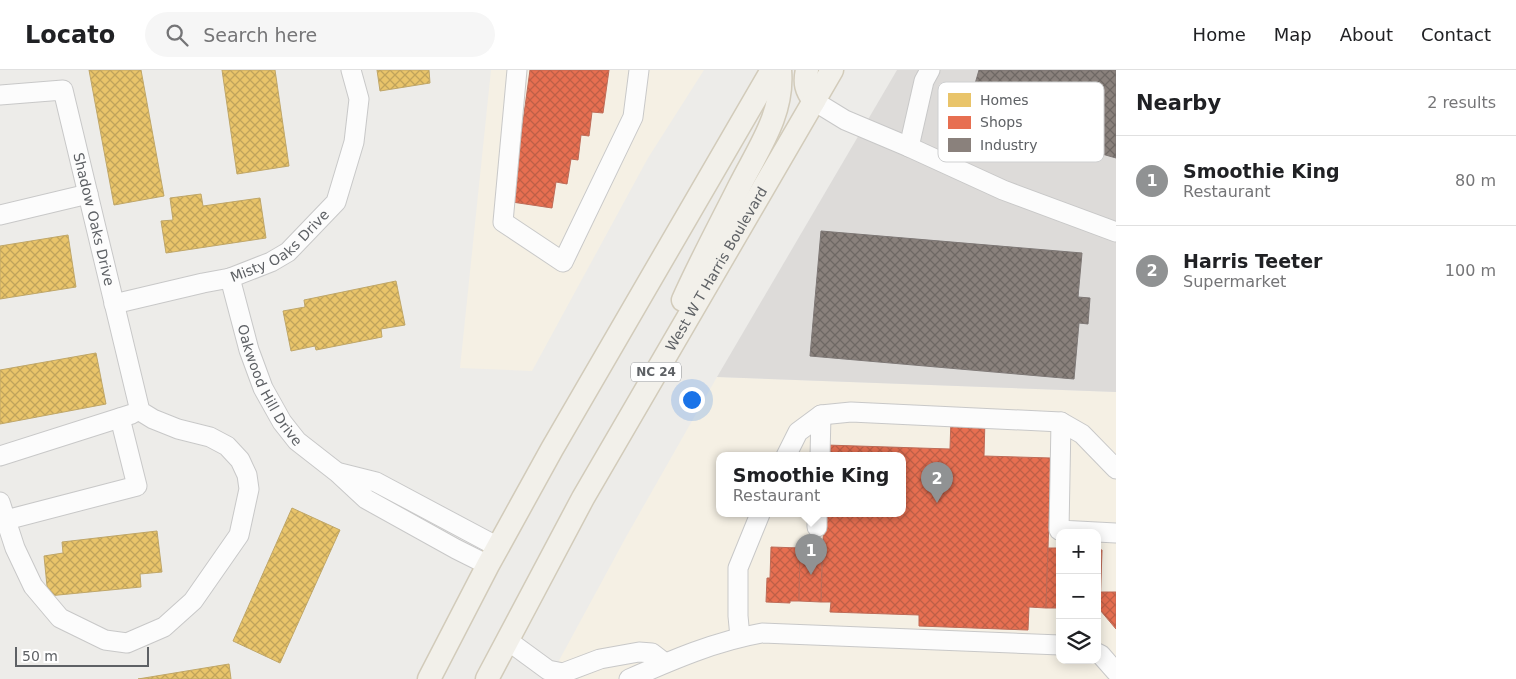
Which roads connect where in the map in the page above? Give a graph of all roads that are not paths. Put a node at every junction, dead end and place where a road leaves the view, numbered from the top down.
1 (351, 70) edge
2 (517, 70) edge
3 (639, 70) edge
4 (772, 70) edge
5 (780, 70) edge
6 (807, 70) edge
7 (832, 70) edge
8 (930, 70) edge
9 (0, 95) edge
10 (814, 101) junction
11 (909, 147) junction
12 (938, 160) edge
13 (942, 162) edge
14 (88, 194) junction
15 (0, 215) edge
16 (1116, 232) edge
17 (230, 278) junction
18 (114, 304) junction
19 (643, 393) junction
20 (140, 411) junction
21 (822, 415) junction
22 (120, 418) junction
23 (1061, 422) junction
24 (788, 452) edge
25 (820, 452) edge
26 (0, 456) edge
27 (1116, 469) edge
28 (3, 511) edge
29 (759, 517) edge
30 (1116, 533) edge
31 (493, 556) junction
32 (740, 637) junction
33 (507, 640) junction
34 (1056, 644) edge
35 (1101, 654) edge
36 (665, 671) edge
37 (1116, 672) edge
38 (429, 679) edge
39 (487, 679) edge
40 (629, 679) edge

1 - 17 street, Misty Oaks Drive
2 - 3 street
4 - 31 main road
5 - 19 main road
6 - 10 main road
7 - 10 main road, West W T Harris Boulevard / NC 24
8 - 11 street
9 - 14 street, Shadow Oaks Drive
10 - 11 street
10 - 19 main road, West W T Harris Boulevard / NC 24
11 - 12 street
13 - 16 street
14 - 15 street
14 - 18 street, Shadow Oaks Drive
17 - 18 street, Misty Oaks Drive
17 - 31 street, Oakwood Hill Drive
18 - 20 street, Shadow Oaks Drive
19 - 33 main road, West W T Harris Boulevard / NC 24
20 - 22 street
20 - 28 street
21 - 23 street
21 - 24 street
21 - 25 street
22 - 26 street
22 - 28 street
23 - 27 street
23 - 30 street
29 - 32 street
31 - 38 main road
32 - 34 street
32 - 36 street
33 - 36 street
33 - 39 main road, West W T Harris Boulevard / NC 24
35 - 37 street
36 - 40 street

